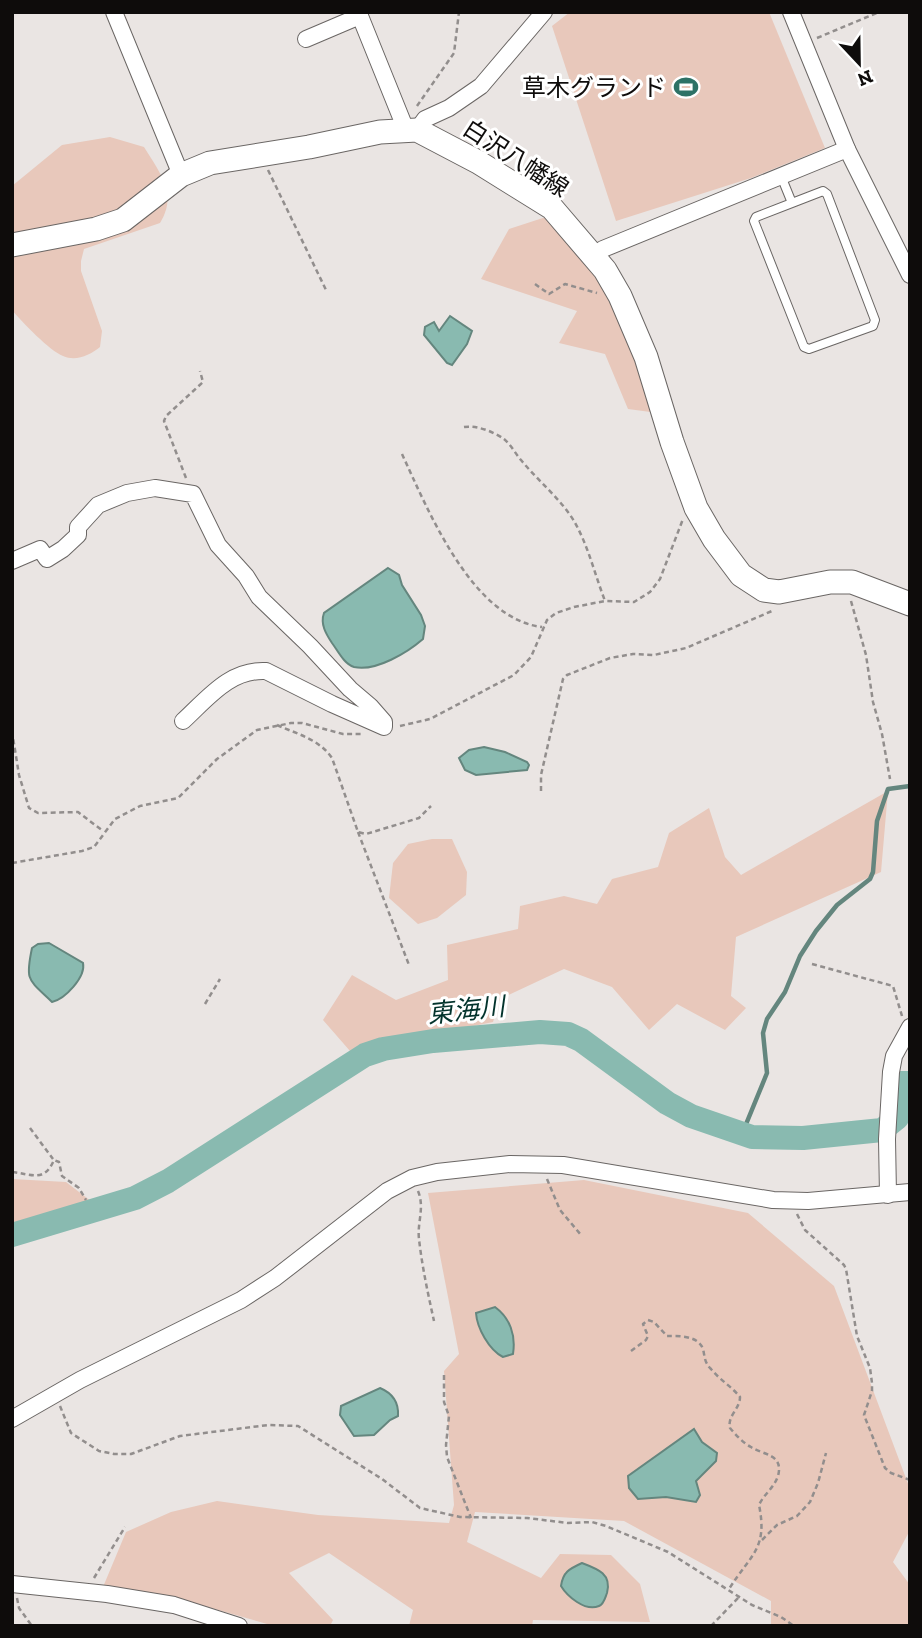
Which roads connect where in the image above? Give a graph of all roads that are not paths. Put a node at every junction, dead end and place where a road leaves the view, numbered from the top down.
1 (114, 12) edge
2 (544, 12) edge
3 (791, 12) edge
4 (360, 14) edge
5 (306, 39) dead end
6 (409, 127) junction
7 (847, 149) junction
8 (181, 175) junction
9 (780, 176) junction
10 (792, 203) junction
11 (12, 245) edge
12 (599, 261) junction
13 (910, 275) edge
14 (12, 561) edge
15 (910, 604) edge
16 (183, 720) dead end
17 (905, 1021) edge
18 (910, 1192) edge
19 (888, 1195) junction
20 (12, 1419) edge
21 (13, 1585) edge
22 (239, 1626) edge

1 - 8 street
2 - 6 street
3 - 7 street
4 - 5 street
4 - 6 street
6 - 8 main road
6 - 12 main road, 白沢八幡線
7 - 9 street
7 - 13 street
8 - 11 main road
9 - 10 lane
9 - 12 street
10 - 10 lane
12 - 15 main road, 白沢八幡線
14 - 16 street
17 - 19 street
18 - 19 street
19 - 20 street
21 - 22 street

